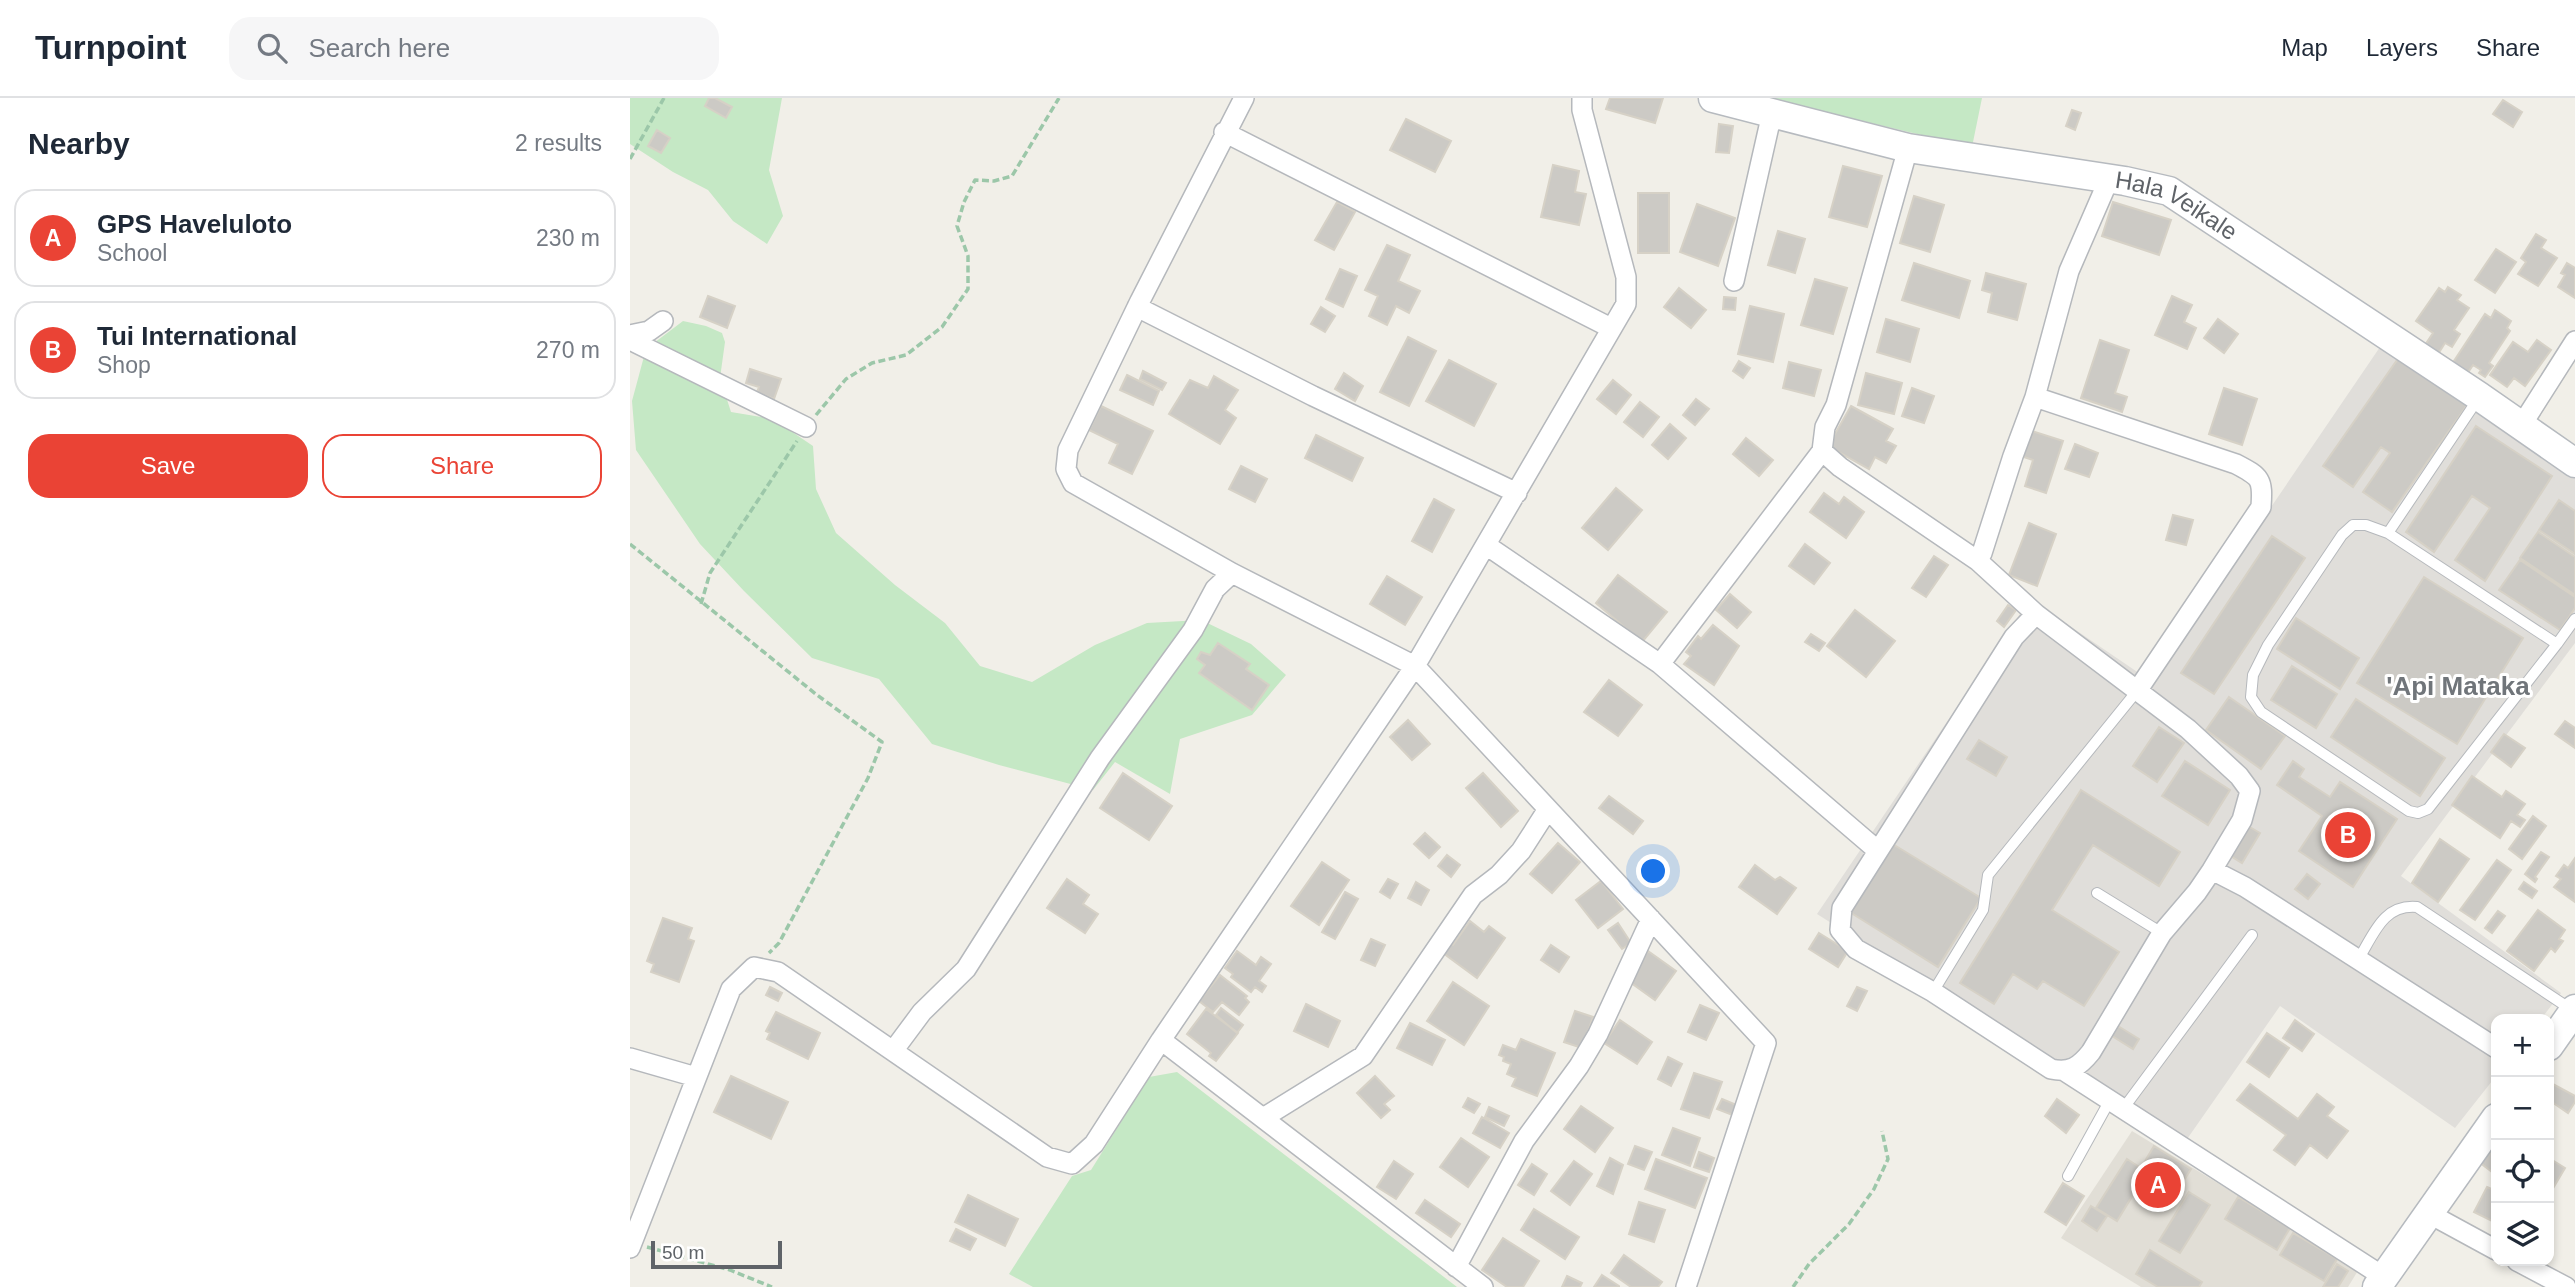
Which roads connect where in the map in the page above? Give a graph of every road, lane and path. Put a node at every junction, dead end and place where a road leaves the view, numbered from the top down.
1 (664, 98) edge
2 (1059, 98) edge
3 (1244, 98) edge
4 (1582, 98) edge
5 (1713, 98) edge
6 (1772, 113) junction
7 (1224, 132) junction
8 (1908, 148) junction
9 (630, 159) edge
10 (2109, 179) junction
11 (1734, 281) dead end
12 (1137, 307) junction
13 (663, 320) dead end
14 (1611, 328) junction
15 (630, 335) edge
16 (630, 340) edge
17 (2575, 341) edge
18 (2035, 397) junction
19 (2480, 397) junction
20 (2521, 426) junction
21 (806, 427) junction
22 (1822, 451) junction
23 (2575, 463) edge
24 (1517, 492) junction
25 (2388, 533) junction
26 (630, 544) edge
27 (1486, 545) junction
28 (1978, 561) junction
29 (1232, 573) junction
30 (701, 604) junction
31 (2036, 614) junction
32 (2575, 619) edge
33 (2557, 644) junction
34 (1660, 664) junction
35 (1415, 666) junction
36 (2137, 691) junction
37 (1548, 809) junction
38 (1877, 850) junction
39 (2211, 870) junction
40 (2097, 893) dead end
41 (1651, 919) junction
42 (2162, 933) junction
43 (2252, 934) dead end
44 (2358, 960) junction
45 (754, 967) junction
46 (1933, 992) junction
47 (2574, 1010) edge
48 (2554, 1038) edge
49 (1161, 1040) junction
50 (2491, 1045) edge
51 (893, 1051) junction
52 (630, 1058) edge
53 (2066, 1072) junction
54 (696, 1077) junction
55 (2117, 1105) junction
56 (1263, 1118) junction
57 (2491, 1125) edge
58 (1882, 1131) dead end
59 (2068, 1176) dead end
60 (2428, 1213) junction
61 (631, 1246) edge
62 (2491, 1247) edge
63 (2526, 1266) edge
64 (1456, 1267) junction
65 (2381, 1282) edge
66 (772, 1287) edge
67 (1483, 1287) edge
68 (1686, 1287) edge
69 (1793, 1287) edge
70 (2566, 1287) edge

1 - 9 path
2 - 21 path
3 - 7 street
4 - 14 street
5 - 6 street, Hala Veikale
6 - 8 street, Hala Veikale
6 - 11 street
7 - 12 street
7 - 14 street
8 - 10 street, Hala Veikale
8 - 22 street
10 - 18 street
10 - 19 street, Hala Veikale
12 - 24 street
12 - 29 street
13 - 15 street
14 - 24 street
16 - 21 street
17 - 20 street
18 - 28 street
18 - 36 street
19 - 20 street, Hala Veikale
19 - 25 lane
20 - 23 street, Hala Veikale
21 - 30 path
22 - 28 street
22 - 34 street
24 - 27 street
25 - 33 lane
25 - 33 lane
26 - 30 path
27 - 34 street
27 - 35 street
28 - 31 street
29 - 35 street
29 - 51 street
30 - 45 path
31 - 36 street
31 - 38 street
32 - 33 lane
34 - 38 street
35 - 37 street
35 - 49 street
36 - 39 street
36 - 46 lane
37 - 41 street
37 - 56 street
38 - 46 street
39 - 42 street
39 - 44 street
40 - 42 lane
41 - 64 street
41 - 68 street
42 - 53 street
43 - 55 lane
44 - 47 lane
44 - 50 street
45 - 51 street
45 - 54 street
46 - 53 street
47 - 48 street
49 - 51 street
49 - 56 street
52 - 54 street
53 - 55 street
54 - 61 street
55 - 59 lane
55 - 65 street
56 - 64 street
57 - 60 street
58 - 69 path
60 - 62 street
60 - 65 street
61 - 66 path
63 - 70 street
64 - 67 street

